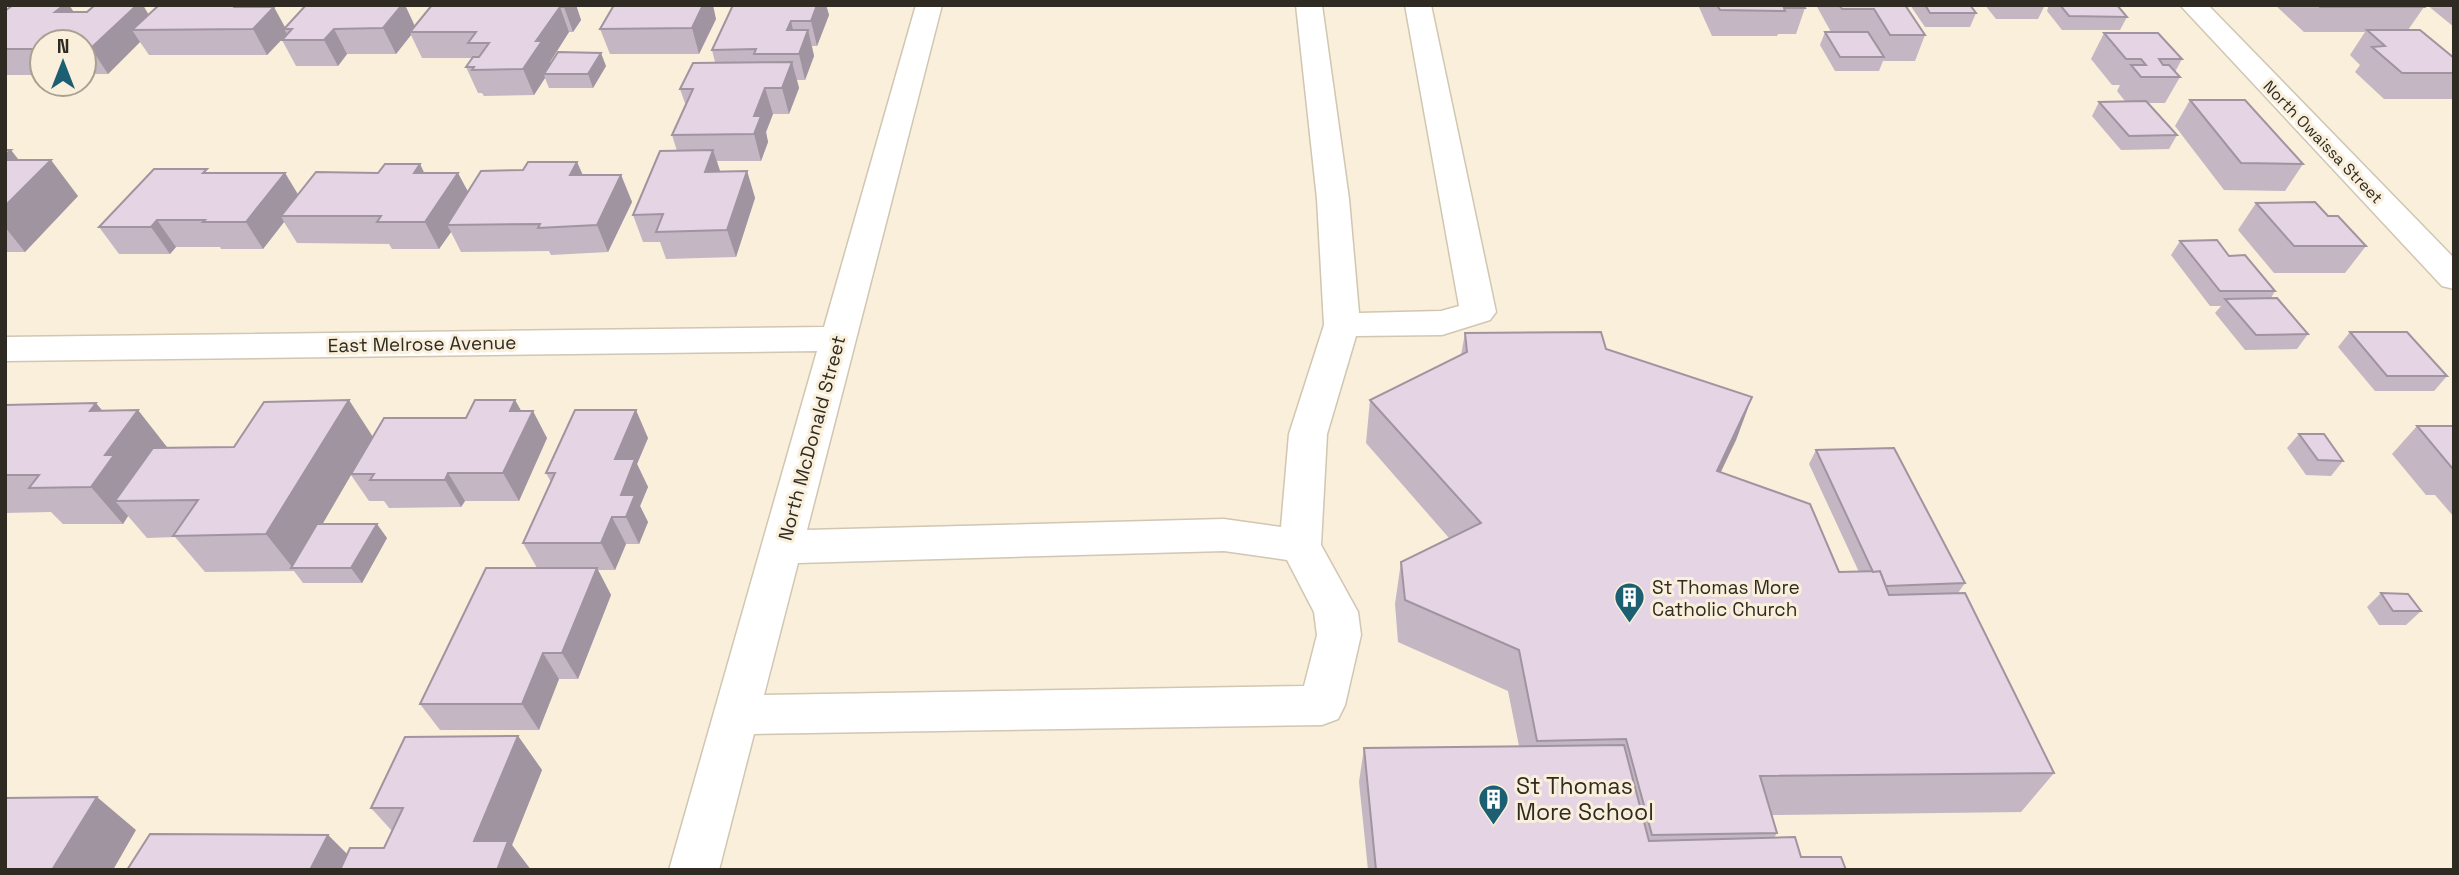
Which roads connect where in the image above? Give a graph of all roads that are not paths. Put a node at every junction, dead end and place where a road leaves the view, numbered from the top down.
1 (929, 5) edge
2 (1309, 5) edge
3 (1418, 5) edge
4 (2193, 5) edge
5 (2454, 278) edge
6 (1342, 325) junction
7 (839, 339) junction
8 (5, 349) edge
9 (1300, 546) junction
10 (782, 547) junction
11 (736, 715) junction
12 (694, 870) edge

1 - 7 street, North McDonald Street
2 - 6 street
3 - 6 street
4 - 5 street, North Owaissa Street
6 - 9 street
7 - 8 street, East Melrose Avenue
7 - 10 street, North McDonald Street
9 - 10 street
9 - 11 street
10 - 11 street, North McDonald Street
11 - 12 street, North McDonald Street

